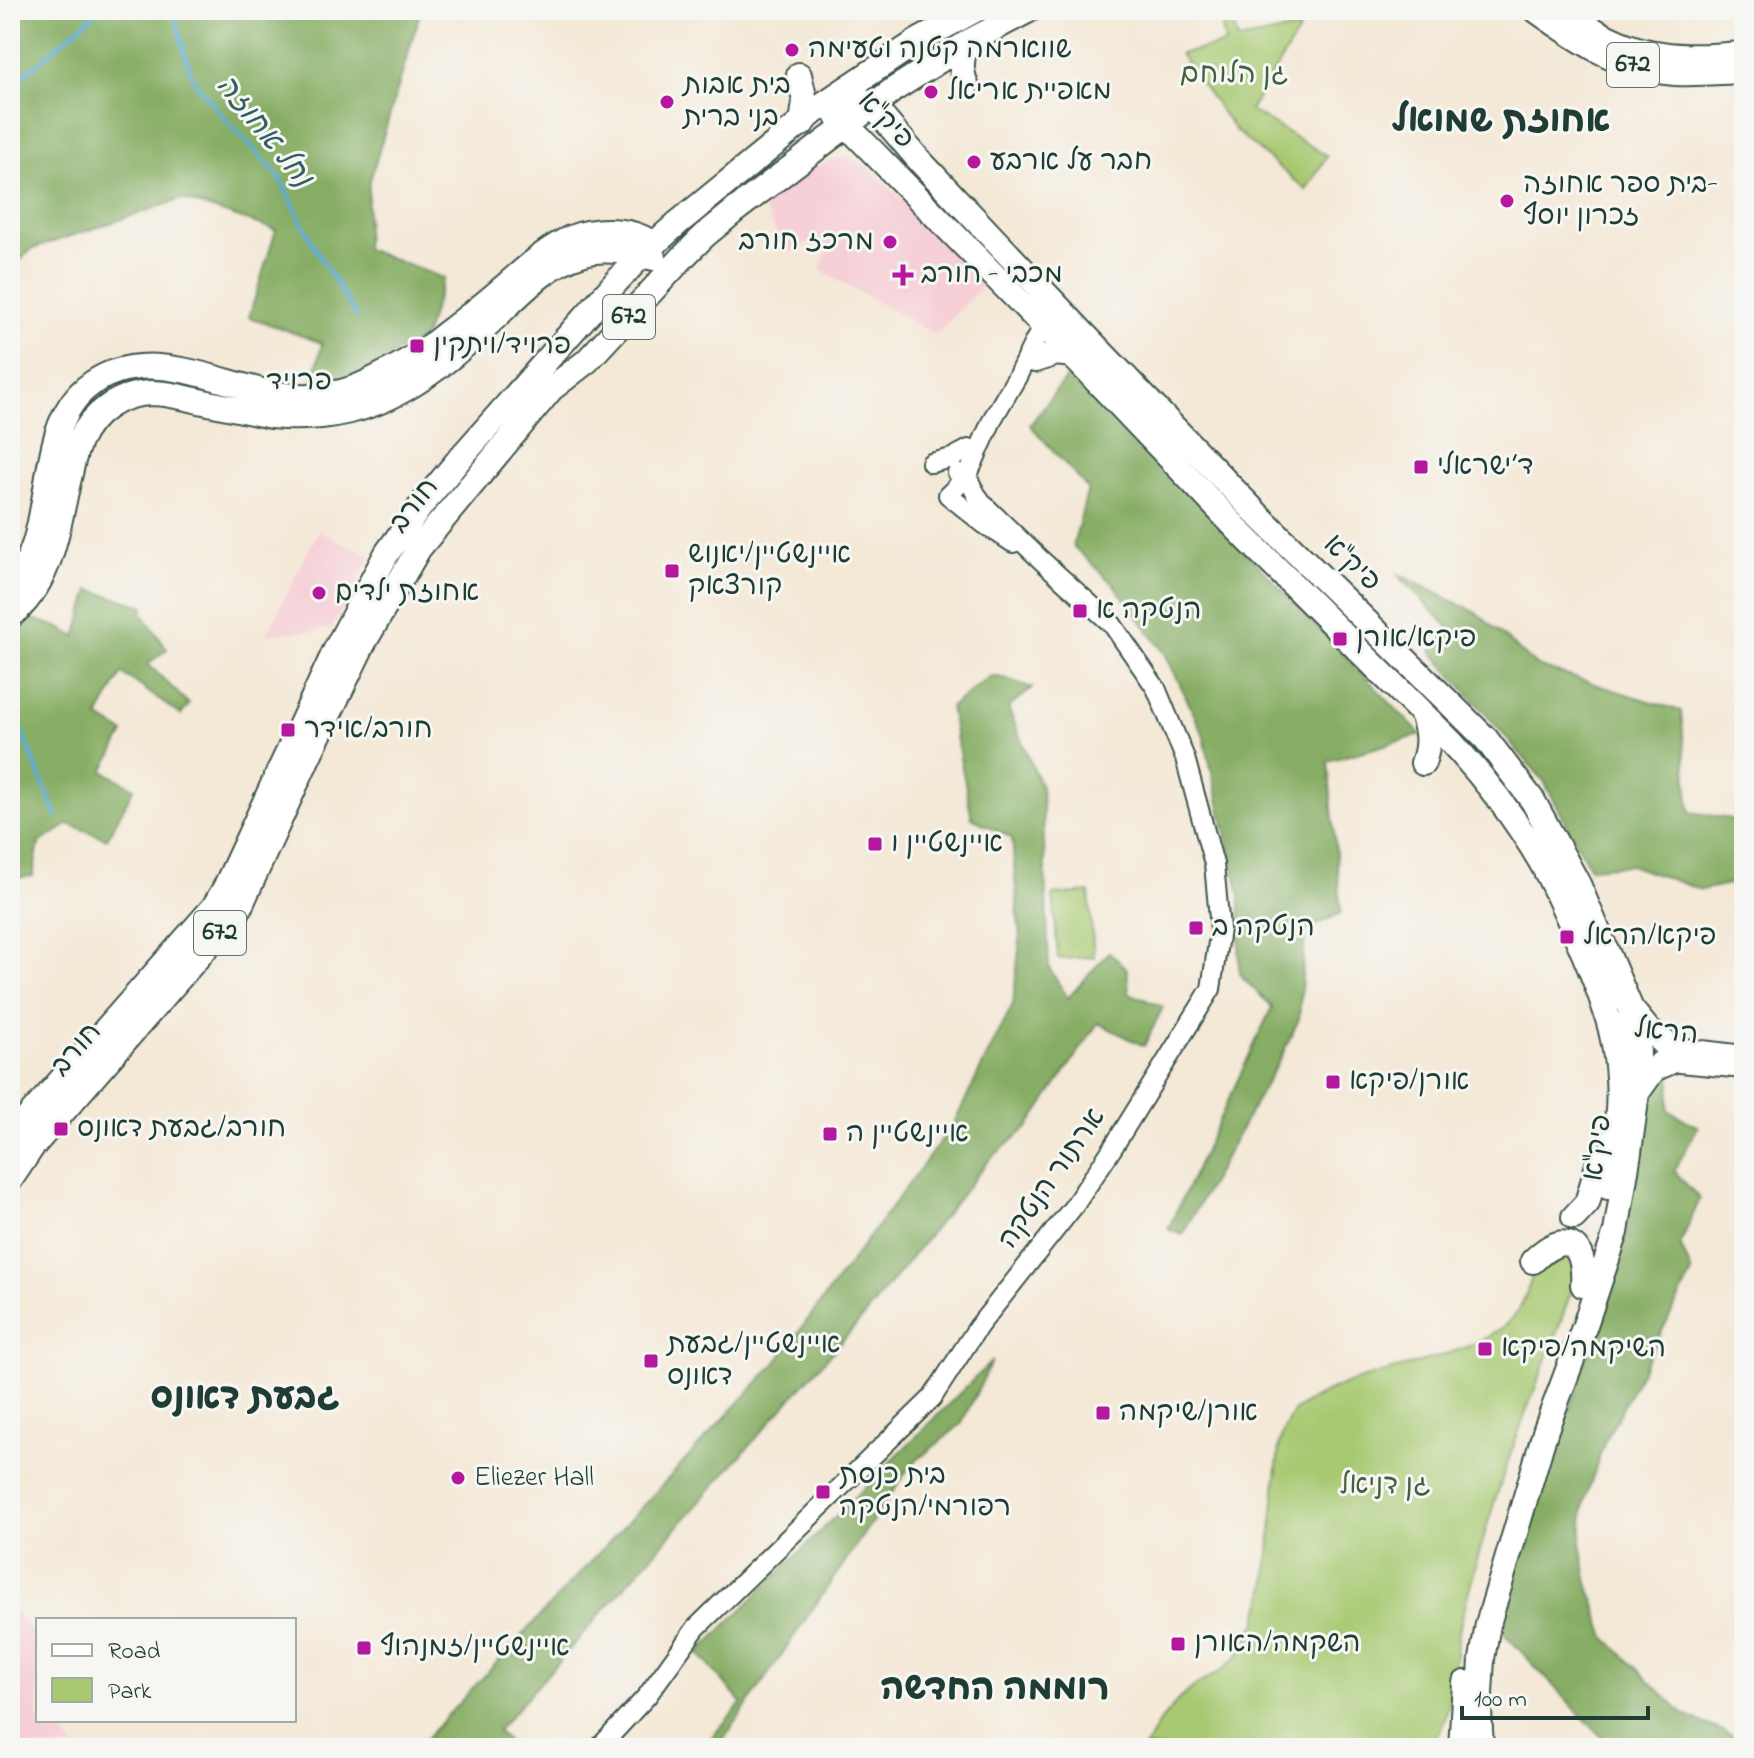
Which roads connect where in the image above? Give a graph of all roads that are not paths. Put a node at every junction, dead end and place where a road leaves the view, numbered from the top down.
1 (975, 10) edge
2 (1029, 10) edge
3 (1536, 10) edge
4 (1563, 10) edge
5 (918, 41) junction
6 (970, 41) junction
7 (1744, 54) edge
8 (1744, 71) edge
9 (799, 75) dead end
10 (966, 85) dead end
11 (893, 90) junction
12 (865, 101) junction
13 (825, 103) junction
14 (802, 124) junction
15 (846, 125) junction
16 (895, 132) junction
17 (869, 149) junction
18 (792, 165) junction
19 (727, 183) junction
20 (620, 232) junction
21 (591, 251) junction
22 (658, 255) junction
23 (617, 281) junction
24 (1055, 326) junction
25 (1072, 355) junction
26 (1026, 368) junction
27 (993, 418) junction
28 (969, 449) junction
29 (931, 463) dead end
30 (962, 475) junction
31 (1040, 559) junction
32 (10, 587) edge
33 (10, 616) edge
34 (1422, 713) junction
35 (1423, 763) dead end
36 (1630, 1007) junction
37 (1631, 1053) junction
38 (1670, 1054) junction
39 (1744, 1055) edge
40 (1744, 1069) edge
41 (1637, 1093) junction
42 (1617, 1119) junction
43 (10, 1138) edge
44 (20, 1179) edge
45 (10, 1197) edge
46 (1574, 1217) dead end
47 (1533, 1261) dead end
48 (1583, 1285) junction
49 (1464, 1745) edge
50 (599, 1748) edge

1 - 5 main road, חורב / 672
2 - 6 main road, חורב / 672
3 - 8 main road, 672
4 - 7 main road, 672
5 - 12 main road
5 - 13 main road, חורב / 672
6 - 10 main road
6 - 11 main road, חורב / 672
9 - 14 main road
11 - 12 main road, חורב / 672
11 - 16 main road
12 - 13 main road, פיק"א
12 - 15 main road, חורב / 672
12 - 16 main road, פיק"א
13 - 14 main road, חורב / 672
13 - 15 main road, פיק"א
14 - 19 main road, חורב / 672
15 - 17 main road, פיק"א
15 - 18 main road, חורב / 672
16 - 24 main road, פיק"א
17 - 18 main road
17 - 24 main road, פיק"א
18 - 22 main road, חורב / 672
19 - 20 main road
19 - 22 main road, חורב / 672
20 - 22 main road, פרויד
20 - 32 main road, פרויד
21 - 22 main road, פרויד
21 - 23 main road
21 - 33 main road, פרויד
22 - 23 main road, חורב / 672
22 - 44 main road, חורב / 672
23 - 43 main road, חורב / 672
24 - 25 main road, פיק"א
24 - 26 street
24 - 36 main road, פיק"א
25 - 26 main road
25 - 34 main road, פיק"א
26 - 27 street
27 - 28 street
27 - 30 street
28 - 29 street
28 - 30 street
30 - 31 street, ארתור הנטקה
30 - 31 street, ארתור הנטקה
31 - 50 street, ארתור הנטקה
34 - 35 main road
34 - 37 main road, פיק"א
36 - 37 main road, פיק"א
36 - 38 main road
37 - 38 street, הראל
37 - 41 main road, פיק"א
37 - 42 main road, פיק"א
38 - 39 street, הראל
38 - 40 street, הראל
38 - 41 main road
41 - 49 main road, פיק"א
42 - 46 main road
42 - 48 main road, פיק"א
44 - 45 main road, חורב
47 - 48 main road
48 - 49 main road, פיק"א

